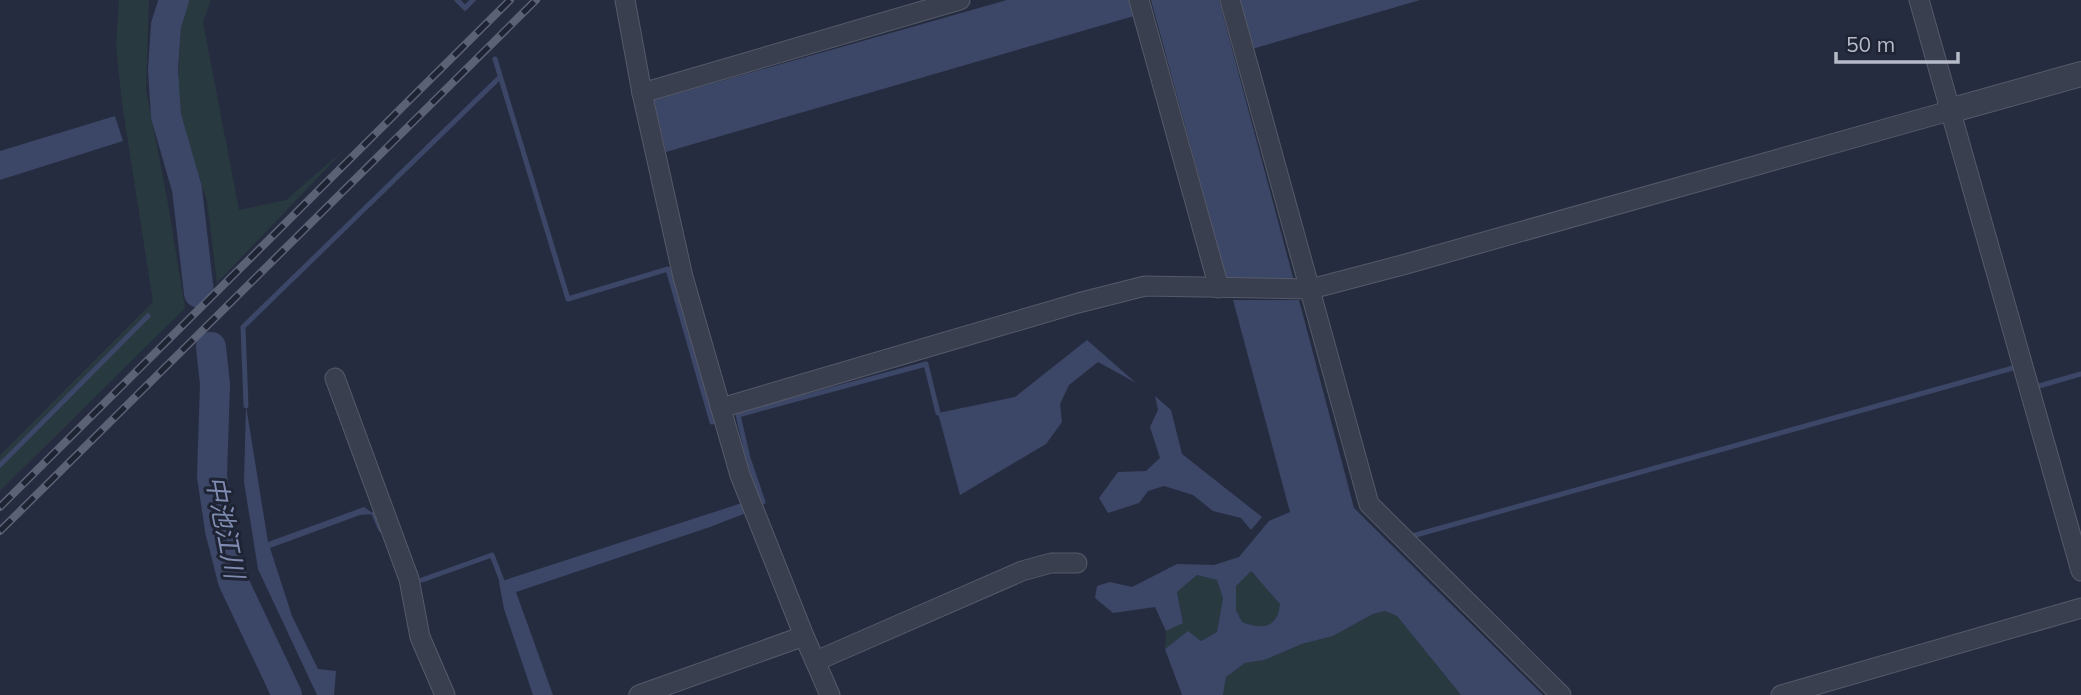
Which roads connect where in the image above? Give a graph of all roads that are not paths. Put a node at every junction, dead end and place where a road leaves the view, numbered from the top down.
1 (625, 0) edge
2 (960, 0) edge
3 (1139, 0) edge
4 (1230, 0) edge
5 (1919, 0) edge
6 (2081, 74) edge
7 (642, 93) junction
8 (1949, 111) junction
9 (1219, 288) junction
10 (1311, 289) junction
11 (335, 378) dead end
12 (721, 408) junction
13 (1077, 563) dead end
14 (2081, 572) edge
15 (2081, 608) edge
16 (804, 636) junction
17 (816, 661) junction
18 (445, 695) edge
19 (639, 695) edge
20 (830, 695) edge
21 (1561, 695) edge
22 (1781, 695) edge

1 - 7 street
2 - 7 street
3 - 9 street
4 - 10 street
5 - 8 street
6 - 8 street
7 - 12 street
8 - 10 street
8 - 14 street
9 - 10 street
9 - 12 street
10 - 21 street
11 - 18 street
12 - 16 street
13 - 17 street
15 - 22 street
16 - 17 street
16 - 19 street
17 - 20 street

